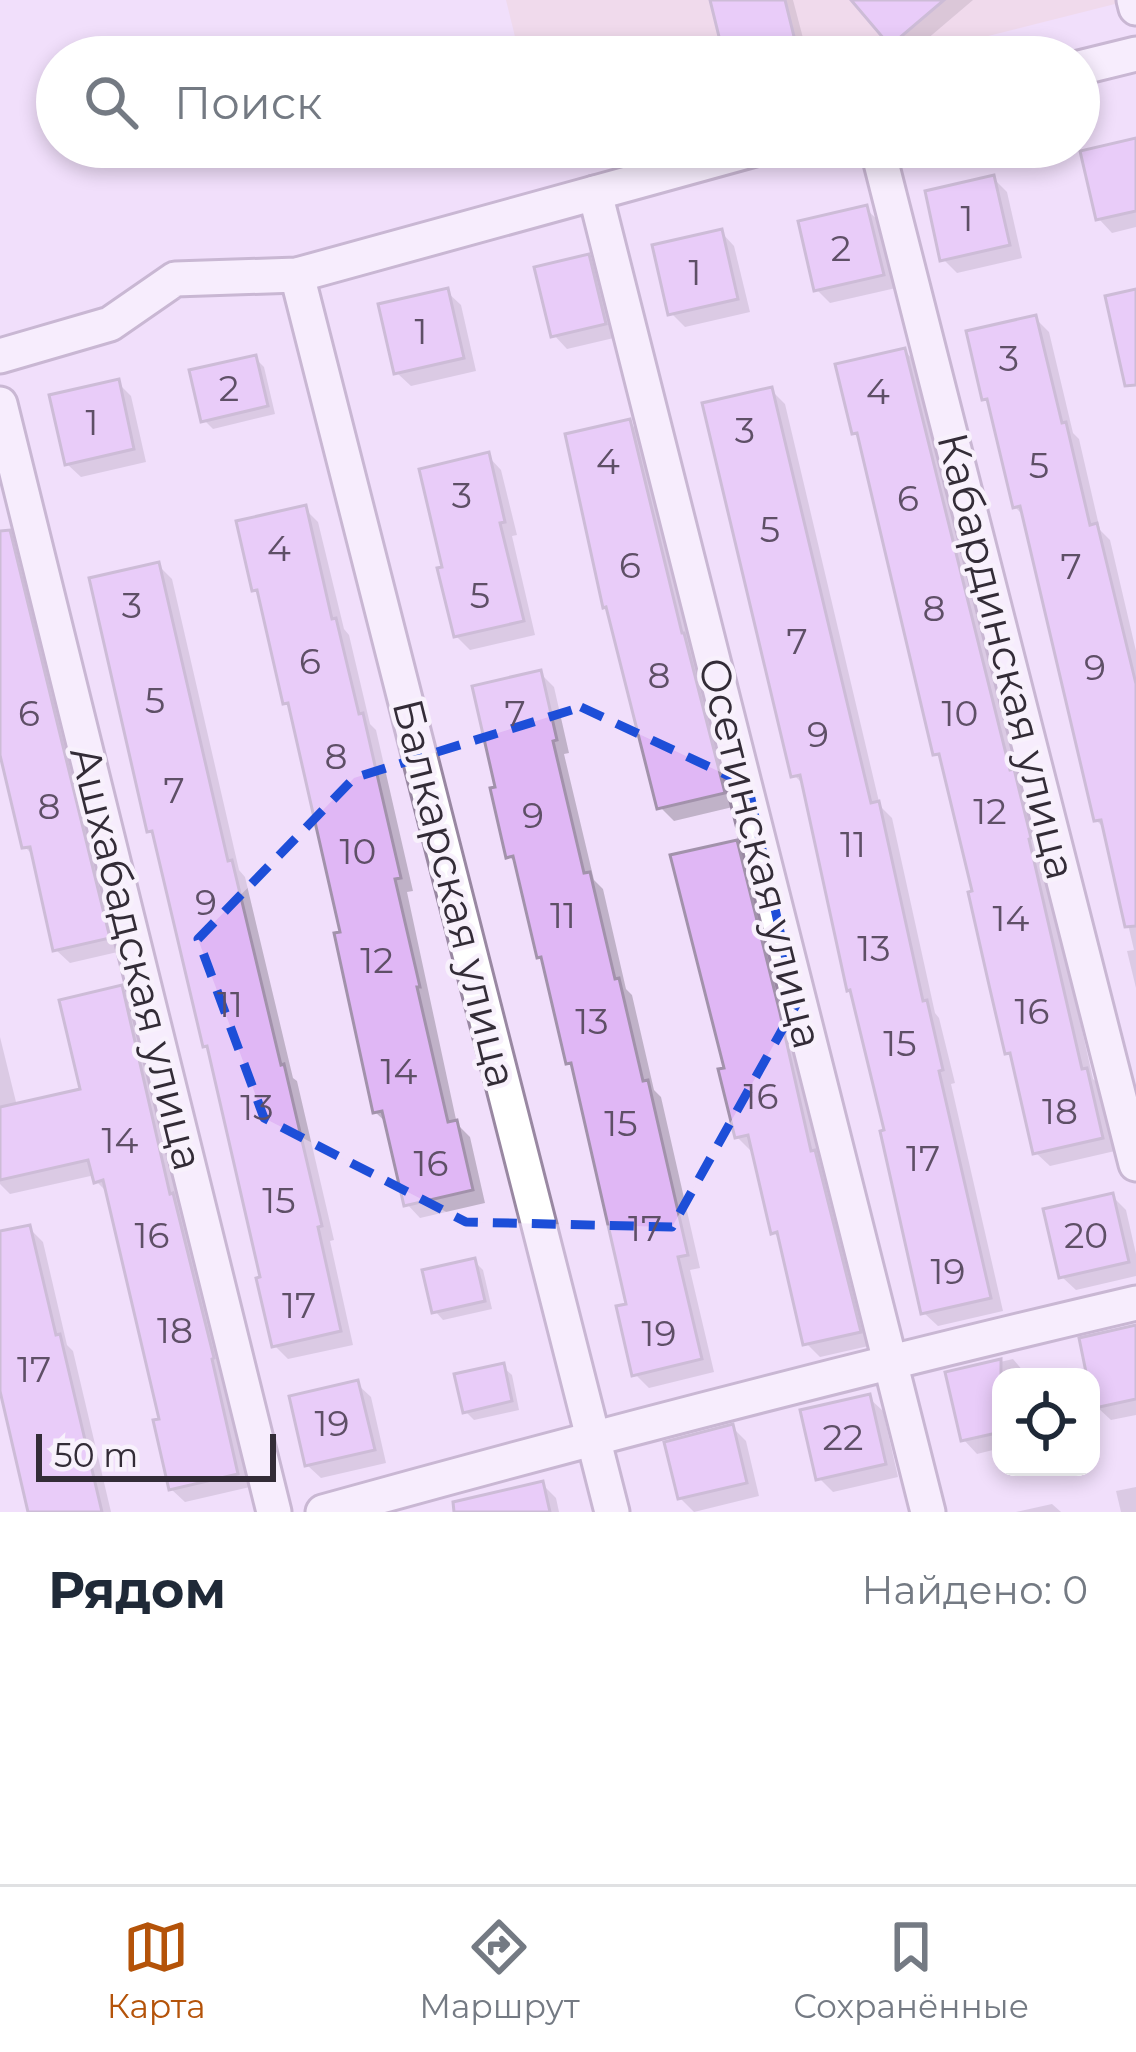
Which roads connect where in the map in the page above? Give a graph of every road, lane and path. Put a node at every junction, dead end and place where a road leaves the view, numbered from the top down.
1 (1136, 54) edge
2 (1100, 63) edge
3 (686, 168) edge
4 (882, 168) edge
5 (595, 193) junction
6 (297, 275) junction
7 (0, 356) edge
8 (0, 404) edge
9 (1136, 1164) edge
10 (1136, 1303) edge
11 (889, 1361) junction
12 (594, 1437) junction
13 (274, 1512) edge
14 (323, 1512) edge
15 (612, 1512) edge
16 (928, 1512) edge

1 - 2 street
3 - 5 street
4 - 9 street, Кабардинская улица
5 - 6 street
5 - 11 street, Осетинская улица
6 - 7 street
6 - 12 street, Балкарская улица
8 - 13 street, Ашхабадская улица
10 - 11 street
11 - 12 street
11 - 16 street, Осетинская улица
12 - 14 street
12 - 15 street, Балкарская улица

